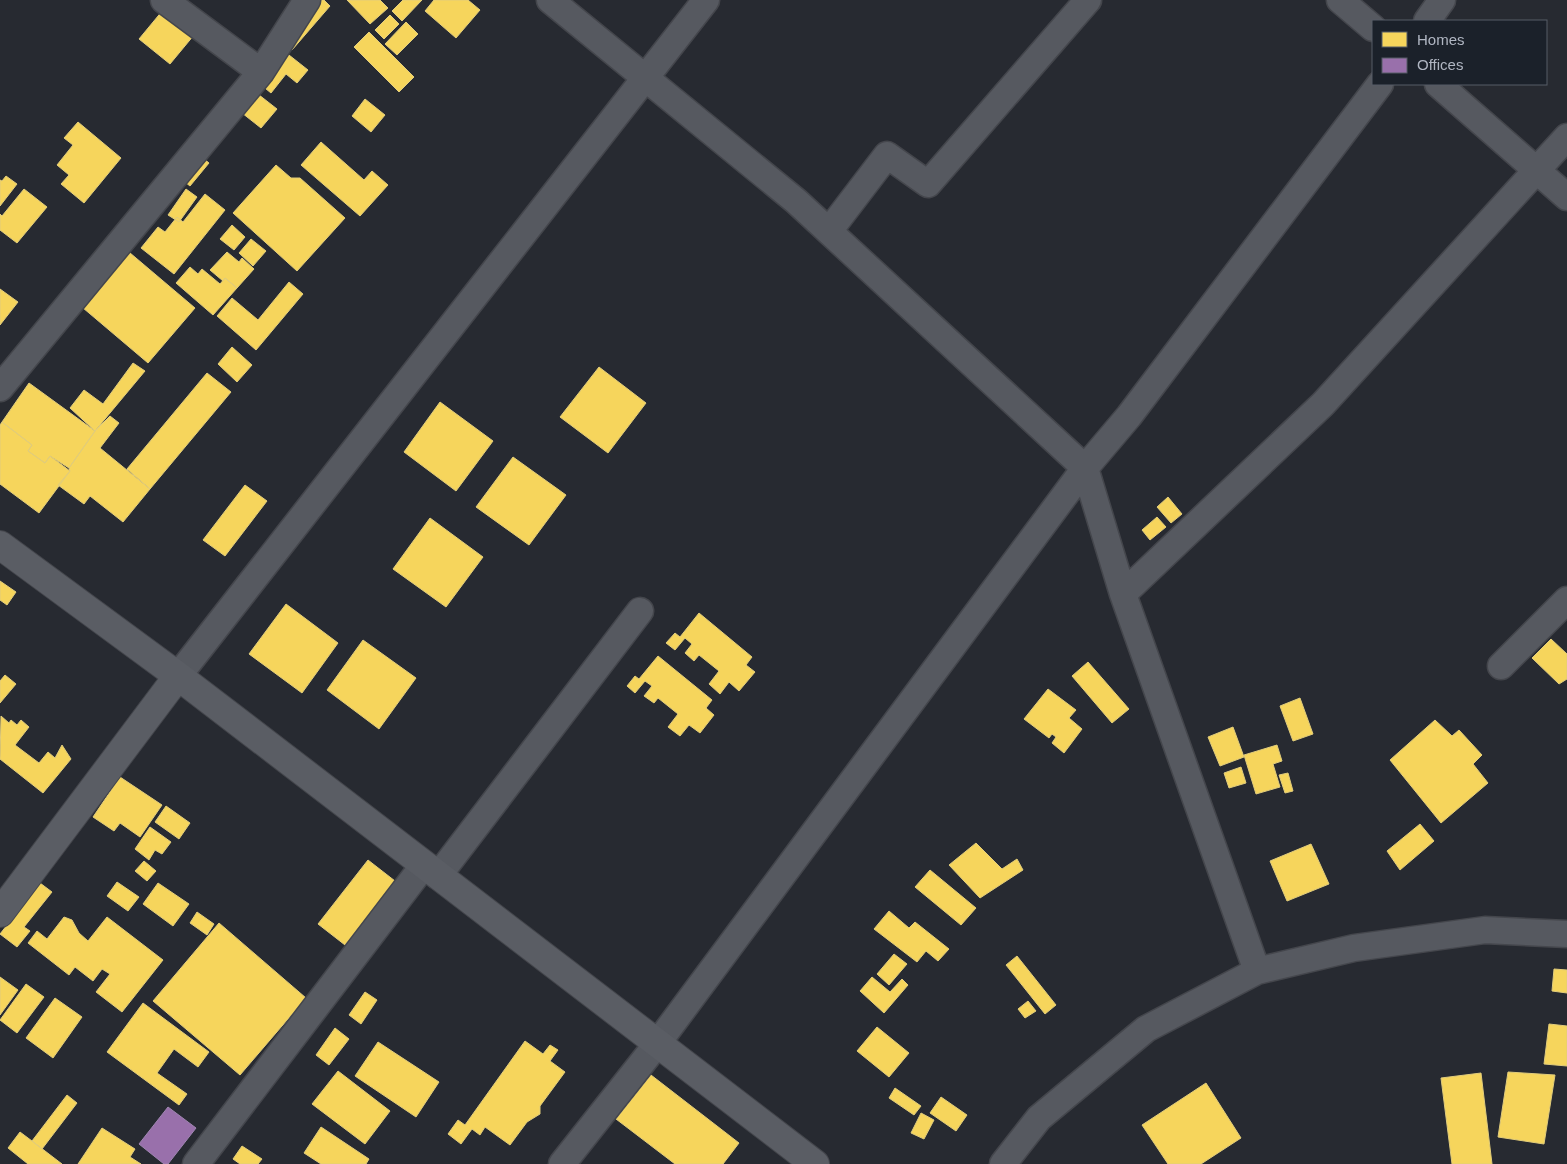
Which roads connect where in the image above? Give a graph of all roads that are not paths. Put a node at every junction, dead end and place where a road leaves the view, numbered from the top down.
1 (164, 0) edge
2 (307, 0) edge
3 (550, 0) edge
4 (706, 0) edge
5 (1088, 0) edge
6 (1340, 0) edge
7 (1442, 0) edge
8 (1428, 20) edge
9 (1372, 27) edge
10 (261, 72) junction
11 (647, 78) junction
12 (1379, 85) edge
13 (1439, 85) edge
14 (1567, 137) edge
15 (1537, 171) junction
16 (1567, 197) edge
17 (828, 231) junction
18 (0, 388) edge
19 (1085, 468) junction
20 (0, 545) edge
21 (1123, 594) junction
22 (1567, 600) edge
23 (640, 611) dead end
24 (1501, 666) dead end
25 (178, 676) junction
26 (431, 870) junction
27 (0, 913) edge
28 (1567, 934) edge
29 (1257, 971) junction
30 (657, 1044) junction
31 (196, 1164) edge
32 (562, 1164) edge
33 (814, 1164) edge
34 (1002, 1164) edge

1 - 10 street
2 - 10 street
3 - 11 street
4 - 11 street
5 - 17 street
6 - 9 street
7 - 8 street
10 - 18 street
11 - 17 street
11 - 25 street
12 - 19 street
13 - 15 street
14 - 15 street
15 - 16 street
15 - 21 street
17 - 19 street
19 - 21 street
19 - 30 street
20 - 25 street
21 - 29 street
22 - 24 street
23 - 26 street
25 - 26 street
25 - 27 street
26 - 30 street
26 - 31 street
28 - 29 street
29 - 34 street
30 - 32 street
30 - 33 street

